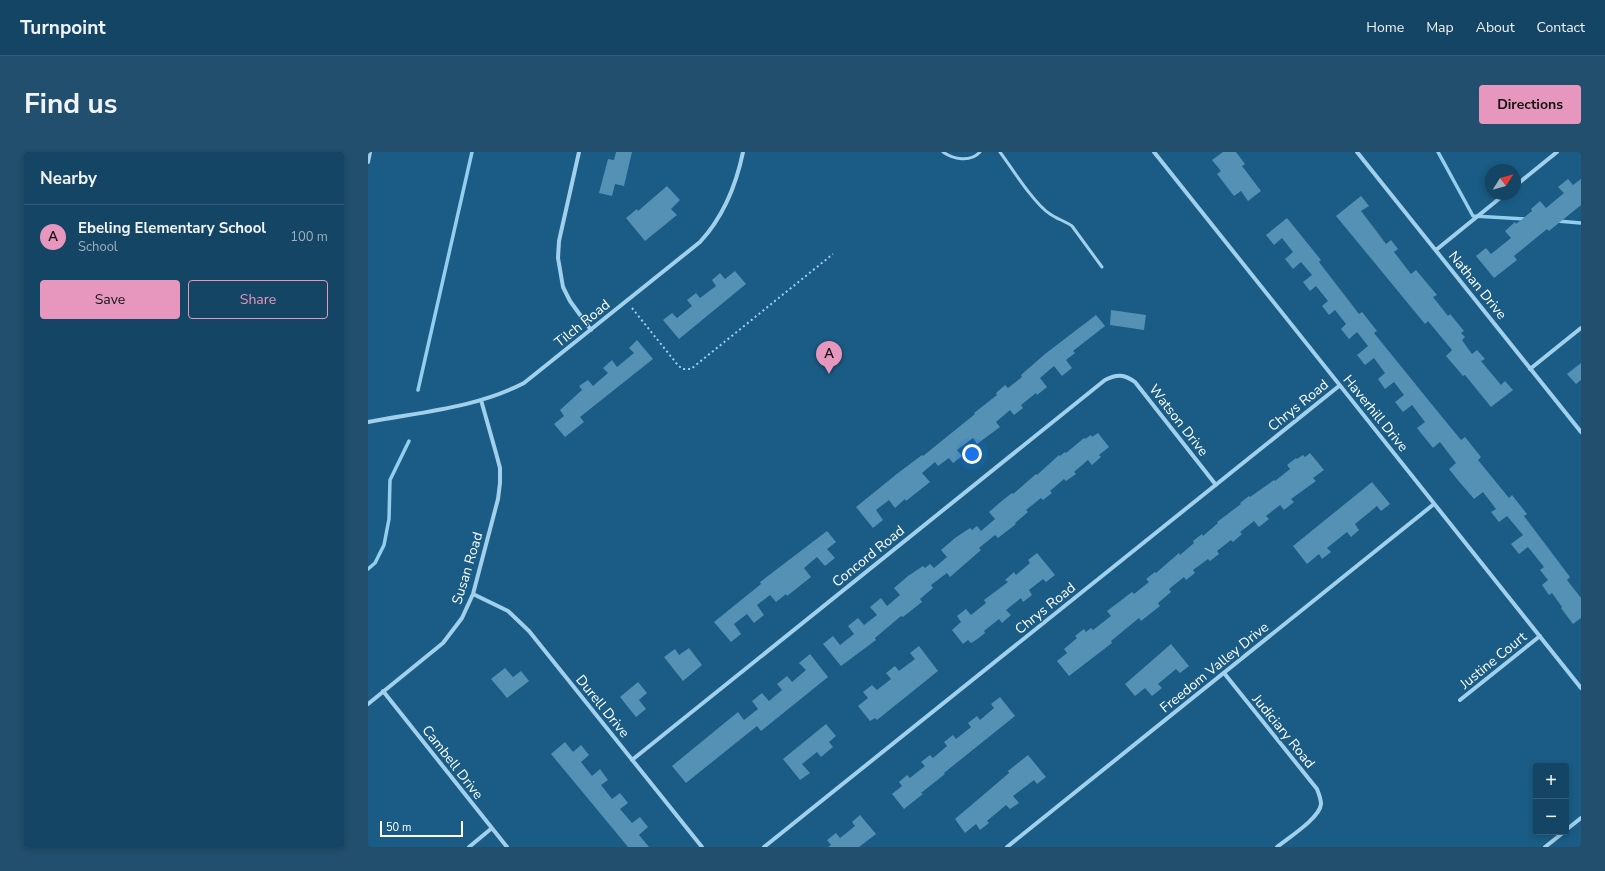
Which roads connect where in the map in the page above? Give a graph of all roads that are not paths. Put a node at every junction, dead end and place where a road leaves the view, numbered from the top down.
1 (370, 152) edge
2 (579, 152) edge
3 (743, 152) edge
4 (943, 152) edge
5 (980, 152) edge
6 (1000, 152) edge
7 (1154, 152) edge
8 (1357, 152) edge
9 (1557, 152) edge
10 (368, 162) edge
11 (1521, 181) edge
12 (1498, 200) edge
13 (1436, 250) junction
14 (1102, 267) dead end
15 (1581, 328) edge
16 (591, 330) junction
17 (1530, 369) junction
18 (1120, 375) joint
19 (1340, 386) junction
20 (481, 400) junction
21 (368, 422) edge
22 (1581, 432) edge
23 (1216, 485) junction
24 (1434, 504) junction
25 (473, 594) junction
26 (1540, 636) junction
27 (1224, 673) junction
28 (1581, 688) edge
29 (383, 691) junction
30 (1460, 700) dead end
31 (368, 704) edge
32 (632, 760) junction
33 (1581, 818) edge
34 (492, 828) junction
35 (1569, 828) edge
36 (1560, 835) edge
37 (469, 847) edge
38 (506, 847) edge
39 (702, 847) edge
40 (764, 847) edge
41 (1007, 847) edge
42 (1277, 847) edge
43 (1545, 847) edge

1 - 10 street
2 - 16 street
3 - 16 street, Tilch Road
4 - 5 lane
6 - 14 lane
7 - 19 street, Haverhill Drive
8 - 13 street, Nathan Drive
9 - 11 street
12 - 13 street
13 - 17 street, Nathan Drive
15 - 17 street
16 - 20 street, Tilch Road
17 - 22 street, Nathan Drive
18 - 23 street, Watson Drive
18 - 32 street, Concord Road
19 - 23 street, Chrys Road
19 - 24 street, Haverhill Drive
20 - 21 street, Tilch Road
20 - 25 street, Susan Road
23 - 40 street, Chrys Road
24 - 26 street, Haverhill Drive
24 - 27 street, Freedom Valley Drive
25 - 29 street, Susan Road
25 - 32 street, Durell Drive
26 - 28 street, Haverhill Drive
26 - 30 street, Justine Court
27 - 41 street, Freedom Valley Drive
27 - 42 street, Judiciary Road
29 - 31 street, Susan Road
29 - 34 street, Cambell Drive
32 - 39 street, Durell Drive
33 - 35 street
34 - 37 street
34 - 38 street, Cambell Drive
36 - 43 street

